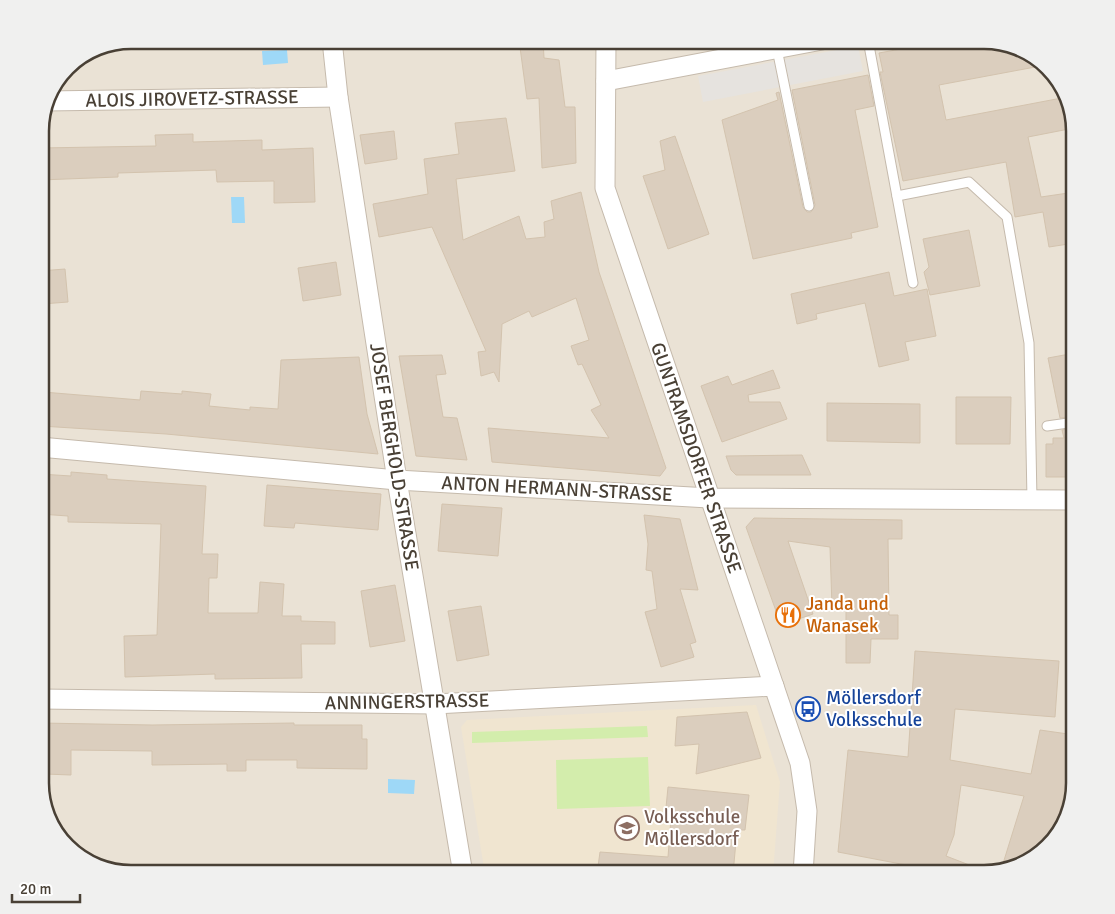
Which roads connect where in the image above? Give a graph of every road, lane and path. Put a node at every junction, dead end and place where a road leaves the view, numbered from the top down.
1 (333, 49) edge
2 (606, 49) edge
3 (777, 49) joint
4 (870, 49) edge
5 (606, 81) junction
6 (338, 97) junction
7 (55, 101) edge
8 (897, 196) junction
9 (809, 206) dead end
10 (913, 283) dead end
11 (1066, 423) edge
12 (1047, 426) dead end
13 (49, 448) edge
14 (398, 480) junction
15 (709, 498) junction
16 (1032, 500) junction
17 (1066, 500) edge
18 (774, 686) junction
19 (49, 699) edge
20 (434, 704) junction
21 (461, 865) edge
22 (804, 865) edge

1 - 6 street, JOSEF BERGHOLD-STRASSE
2 - 5 street, GUNTRAMSDORFER STRASSE
3 - 5 street
3 - 9 lane
4 - 8 lane
5 - 15 street, GUNTRAMSDORFER STRASSE
6 - 7 street, ALOIS JIROVETZ-STRASSE
6 - 14 street, JOSEF BERGHOLD-STRASSE
8 - 10 lane
8 - 16 lane
11 - 12 lane
13 - 14 street, ANTON HERMANN-STRASSE
14 - 15 street, ANTON HERMANN-STRASSE
14 - 20 street, JOSEF BERGHOLD-STRASSE
15 - 16 street, ANTON HERMANN-STRASSE
15 - 18 street, GUNTRAMSDORFER STRASSE
16 - 17 street, ANTON HERMANN-STRASSE
18 - 20 street, ANNINGERSTRASSE
18 - 22 street, GUNTRAMSDORFER STRASSE
19 - 20 street, ANNINGERSTRASSE
20 - 21 street, JOSEF BERGHOLD-STRASSE

